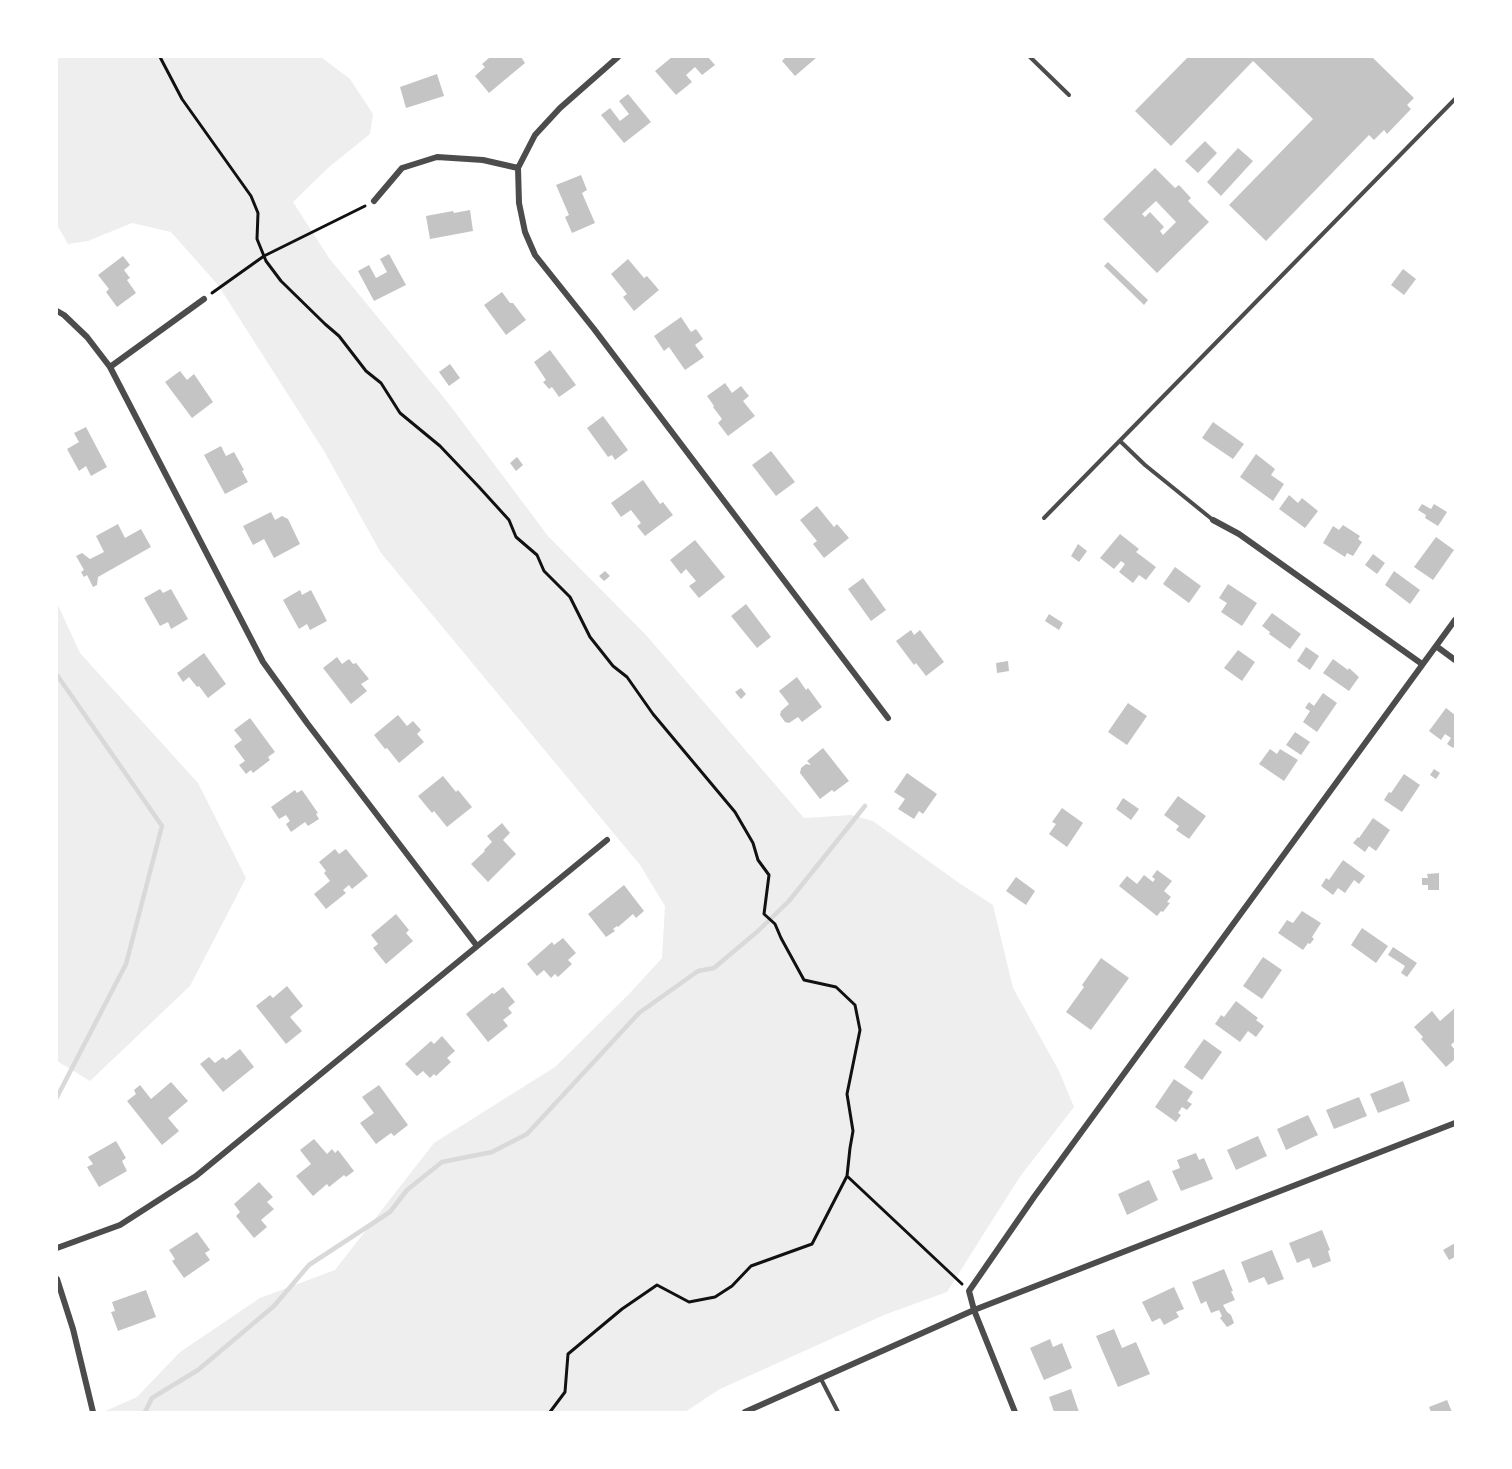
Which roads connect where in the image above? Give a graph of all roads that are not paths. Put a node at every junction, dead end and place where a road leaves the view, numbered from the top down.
1 (618, 57) edge
2 (1030, 57) edge
3 (1069, 95) dead end
4 (1455, 99) edge
5 (518, 168) junction
6 (374, 201) road end
7 (204, 299) road end
8 (57, 311) edge
9 (110, 367) junction
10 (1120, 441) junction
11 (1044, 518) dead end
12 (1213, 520) joint
13 (1455, 620) edge
14 (1436, 646) junction
15 (1455, 660) edge
16 (1422, 663) junction
17 (888, 718) dead end
18 (607, 840) dead end
19 (477, 946) junction
20 (1455, 1123) edge
21 (57, 1248) edge
22 (57, 1279) edge
23 (974, 1310) junction
24 (820, 1378) junction
25 (93, 1412) edge
26 (745, 1412) edge
27 (838, 1412) edge
28 (1015, 1412) edge

1 - 5 street
2 - 3 lane
4 - 10 lane
5 - 6 street
5 - 17 street
7 - 9 street
8 - 9 street
9 - 19 street
10 - 11 lane
10 - 12 lane
12 - 16 street
13 - 14 street
14 - 15 street
14 - 16 street
16 - 23 street
18 - 19 street
19 - 21 street
20 - 23 street
22 - 25 street
23 - 24 street
23 - 28 street
24 - 26 street
24 - 27 lane

